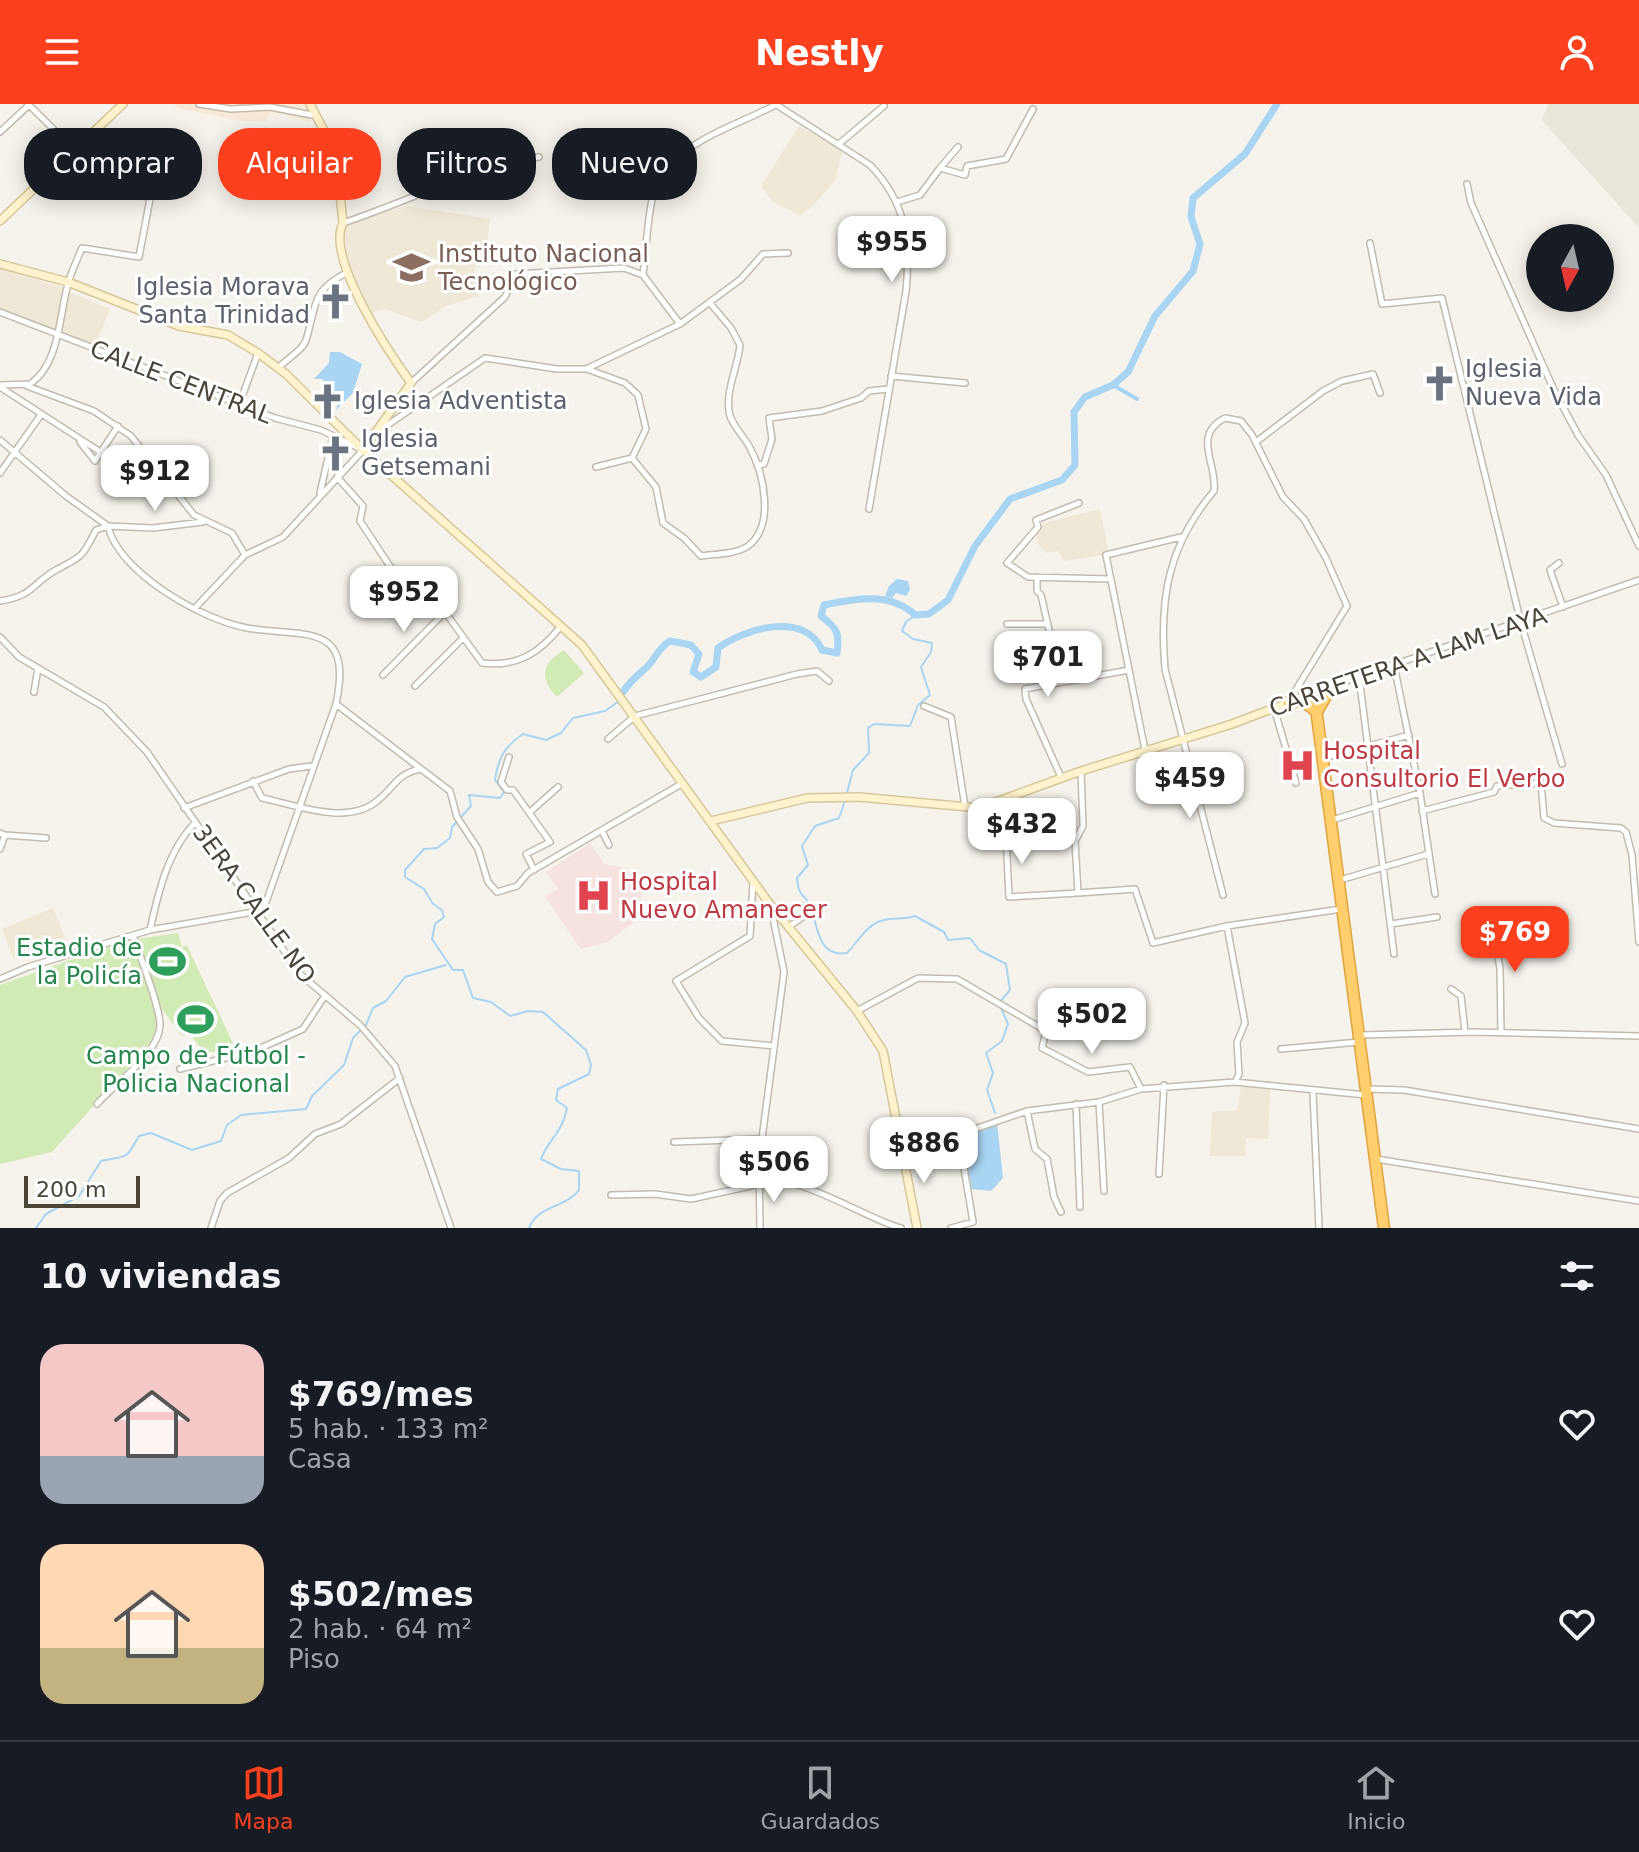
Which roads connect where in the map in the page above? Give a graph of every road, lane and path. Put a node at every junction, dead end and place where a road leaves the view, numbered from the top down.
1 (29, 104) edge
2 (199, 104) edge
3 (310, 104) edge
4 (776, 104) edge
5 (119, 105) edge
6 (884, 106) dead end
7 (1033, 109) dead end
8 (312, 115) junction
9 (52, 128) edge
10 (95, 128) edge
11 (0, 132) edge
12 (840, 143) junction
13 (958, 147) dead end
14 (539, 157) dead end
15 (940, 168) junction
16 (1467, 184) dead end
17 (24, 198) edge
18 (150, 200) edge
19 (897, 202) junction
20 (0, 221) edge
21 (343, 223) junction
22 (1370, 243) dead end
23 (788, 253) dead end
24 (0, 264) edge
25 (348, 272) junction
26 (643, 275) junction
27 (68, 282) junction
28 (710, 303) junction
29 (0, 312) edge
30 (680, 324) junction
31 (57, 335) junction
32 (258, 353) junction
33 (279, 367) junction
34 (586, 369) junction
35 (891, 376) junction
36 (411, 383) junction
37 (965, 383) dead end
38 (0, 386) edge
39 (25, 386) junction
40 (889, 388) junction
41 (1380, 393) dead end
42 (239, 405) junction
43 (40, 416) junction
44 (118, 426) junction
45 (382, 429) junction
46 (333, 436) junction
47 (76, 437) junction
48 (0, 440) edge
49 (1256, 442) junction
50 (363, 450) junction
51 (16, 452) junction
52 (102, 453) junction
53 (632, 458) junction
54 (759, 465) junction
55 (596, 467) dead end
56 (0, 473) edge
57 (337, 477) junction
58 (319, 495) junction
59 (1079, 503) dead end
60 (869, 509) dead end
61 (204, 522) junction
62 (108, 526) junction
63 (1181, 537) junction
64 (1639, 546) edge
65 (245, 555) junction
66 (1559, 563) dead end
67 (1037, 577) junction
68 (1110, 579) junction
69 (1639, 580) edge
70 (0, 601) edge
71 (1563, 607) junction
72 (195, 608) junction
73 (445, 612) junction
74 (1521, 623) junction
75 (1007, 624) dead end
76 (1048, 624) junction
77 (562, 626) junction
78 (0, 637) edge
79 (462, 639) junction
80 (1394, 665) junction
81 (38, 668) junction
82 (1129, 670) junction
83 (383, 675) dead end
84 (1359, 676) junction
85 (829, 681) dead end
86 (1061, 682) junction
87 (415, 686) dead end
88 (1332, 686) junction
89 (34, 692) dead end
90 (1314, 693) junction
91 (1288, 702) junction
92 (336, 704) junction
93 (924, 706) dead end
94 (1274, 708) junction
95 (1318, 712) junction
96 (637, 718) junction
97 (1409, 735) junction
98 (608, 739) dead end
99 (1185, 740) junction
100 (1368, 746) junction
101 (1145, 750) junction
102 (509, 757) dead end
103 (1323, 759) junction
104 (1562, 764) dead end
105 (311, 766) junction
106 (422, 769) junction
107 (1081, 771) junction
108 (1061, 777) junction
109 (253, 781) junction
110 (683, 783) junction
111 (1296, 783) dead end
112 (558, 787) dead end
113 (1420, 793) junction
114 (1001, 801) junction
115 (297, 805) junction
116 (183, 808) junction
117 (965, 808) junction
118 (1376, 808) junction
119 (1422, 811) junction
120 (530, 812) junction
121 (1331, 820) junction
122 (711, 821) junction
123 (195, 823) junction
124 (602, 831) junction
125 (2, 834) edge
126 (46, 838) dead end
127 (609, 845) dead end
128 (0, 849) edge
129 (1428, 854) junction
130 (1383, 867) junction
131 (534, 870) junction
132 (1339, 880) junction
133 (753, 882) junction
134 (1078, 893) junction
135 (1435, 894) dead end
136 (1223, 895) dead end
137 (769, 903) junction
138 (802, 906) dead end
139 (1342, 909) junction
140 (259, 911) junction
141 (1437, 917) dead end
142 (1491, 920) dead end
143 (1391, 924) junction
144 (790, 926) junction
145 (1227, 926) junction
146 (150, 930) junction
147 (133, 935) junction
148 (1639, 942) edge
149 (1394, 954) dead end
150 (0, 979) edge
151 (1451, 989) dead end
152 (324, 997) junction
153 (857, 1011) junction
154 (1465, 1032) junction
155 (1501, 1033) junction
156 (1639, 1036) edge
157 (1359, 1038) junction
158 (774, 1046) junction
159 (1281, 1049) dead end
160 (180, 1069) dead end
161 (400, 1078) junction
162 (1235, 1082) junction
163 (1164, 1085) junction
164 (1141, 1089) junction
165 (1366, 1092) junction
166 (1313, 1093) junction
167 (1099, 1102) junction
168 (97, 1104) dead end
169 (1076, 1104) junction
170 (1027, 1111) junction
171 (1639, 1129) edge
172 (761, 1139) junction
173 (674, 1142) dead end
174 (1375, 1159) junction
175 (1159, 1174) dead end
176 (759, 1180) junction
177 (1104, 1191) dead end
178 (611, 1195) dead end
179 (1639, 1201) edge
180 (1080, 1207) dead end
181 (1061, 1212) dead end
182 (211, 1228) edge
183 (451, 1228) edge
184 (760, 1228) edge
185 (901, 1228) edge
186 (917, 1228) edge
187 (951, 1228) edge
188 (1319, 1228) edge
189 (1384, 1228) edge

1 - 9 street
1 - 11 street
2 - 8 street
3 - 8 main road
4 - 12 street
4 - 26 street
5 - 10 main road
6 - 12 street
7 - 15 street
8 - 21 main road
12 - 19 street
13 - 15 street
14 - 21 street
15 - 19 street
16 - 64 street
17 - 20 main road
18 - 27 street
19 - 35 street
21 - 25 main road
22 - 74 street
23 - 28 street
24 - 27 main road
25 - 33 street
25 - 36 main road
26 - 30 street
26 - 36 street
27 - 31 street
27 - 32 main road
28 - 30 street
28 - 54 street
29 - 31 street, CALLE CENTRAL
30 - 34 street
31 - 39 street
31 - 42 street, CALLE CENTRAL
32 - 33 main road
32 - 42 street
33 - 50 main road
34 - 45 street
34 - 53 street
35 - 37 street
35 - 40 street
36 - 45 main road
38 - 39 street
38 - 43 street
39 - 44 street
40 - 54 street
40 - 60 street
41 - 49 street
42 - 46 street, CALLE CENTRAL
43 - 47 street
43 - 51 street
44 - 52 street
44 - 61 street
45 - 50 main road
46 - 50 street, CALLE CENTRAL
46 - 58 street
47 - 52 street
47 - 52 street
48 - 51 street
49 - 63 street
49 - 91 street
50 - 57 street
50 - 77 main road
51 - 56 street
51 - 62 street
53 - 54 street
53 - 55 street
57 - 58 street
57 - 73 street
58 - 65 street
59 - 67 street
61 - 62 street
61 - 65 street
62 - 70 street
62 - 72 street
63 - 68 street
63 - 99 street
65 - 72 street
66 - 71 street
67 - 68 street
67 - 76 street
68 - 82 street
69 - 71 street, CARRETERA A LAM LAYA
71 - 74 street, CARRETERA A LAM LAYA
72 - 92 street
73 - 79 street
73 - 83 street
74 - 80 street, CARRETERA A LAM LAYA
74 - 104 street
75 - 76 street
76 - 86 street
77 - 79 street
77 - 96 main road
78 - 81 street, 3ERA CALLE NO
79 - 87 street
80 - 84 street, CARRETERA A LAM LAYA
80 - 97 street
81 - 89 street
81 - 116 street, 3ERA CALLE NO
82 - 86 street
82 - 101 street
84 - 88 street, CARRETERA A LAM LAYA
84 - 100 street
85 - 96 street
86 - 108 street
88 - 90 street, CARRETERA A LAM LAYA
88 - 95 highway
90 - 91 main road, CARRETERA A LAM LAYA
90 - 95 highway
91 - 94 main road, CARRETERA A LAM LAYA
91 - 95 highway
92 - 105 street
92 - 106 street
93 - 117 street
94 - 99 main road, CARRETERA A LAM LAYA
94 - 111 street
95 - 103 highway
96 - 98 street
96 - 110 main road
97 - 100 street
97 - 113 street
99 - 101 main road, CARRETERA A LAM LAYA
99 - 136 street
100 - 103 street
100 - 118 street
101 - 107 main road, CARRETERA A LAM LAYA
102 - 120 street
103 - 121 highway
105 - 109 street
105 - 115 street
106 - 115 street
106 - 131 street
107 - 108 main road, CARRETERA A LAM LAYA
107 - 134 street
108 - 114 main road, CARRETERA A LAM LAYA
109 - 115 street
109 - 116 street
110 - 122 main road
110 - 124 street
112 - 120 street
113 - 118 street
113 - 119 street
114 - 117 main road, CARRETERA A LAM LAYA
114 - 134 street
115 - 140 street
116 - 123 street, 3ERA CALLE NO
117 - 122 main road, CARRETERA A LAM LAYA
118 - 121 street
118 - 130 street
119 - 129 street
119 - 148 street
120 - 131 street
121 - 132 highway
122 - 133 main road
123 - 140 street, 3ERA CALLE NO
123 - 146 street
124 - 127 street
124 - 131 street
125 - 126 street
125 - 128 street
129 - 130 street
129 - 135 street
130 - 132 street
130 - 143 street
132 - 139 highway
133 - 137 main road
133 - 158 street
134 - 145 street
137 - 144 main road
137 - 158 street
138 - 144 street
139 - 145 street
139 - 157 highway
140 - 146 street
140 - 152 street, 3ERA CALLE NO
141 - 143 street
142 - 155 street
143 - 149 street
144 - 153 main road
145 - 162 street
146 - 147 street
147 - 150 street
147 - 168 street
151 - 154 street
152 - 160 street
152 - 161 street, 3ERA CALLE NO
153 - 164 street
153 - 186 main road
154 - 155 street
154 - 157 street
155 - 156 street
157 - 159 street
157 - 165 highway
158 - 172 street
161 - 182 street
161 - 183 street, 3ERA CALLE NO
162 - 163 street
162 - 166 street
163 - 164 street
163 - 175 street
164 - 167 street
165 - 166 street
165 - 171 street
165 - 174 highway
166 - 188 street
167 - 169 street
167 - 177 street
169 - 170 street
169 - 180 street
170 - 181 street
170 - 187 street
172 - 173 street
172 - 176 street
174 - 179 street
174 - 189 highway
176 - 178 street
176 - 184 street
176 - 185 street

